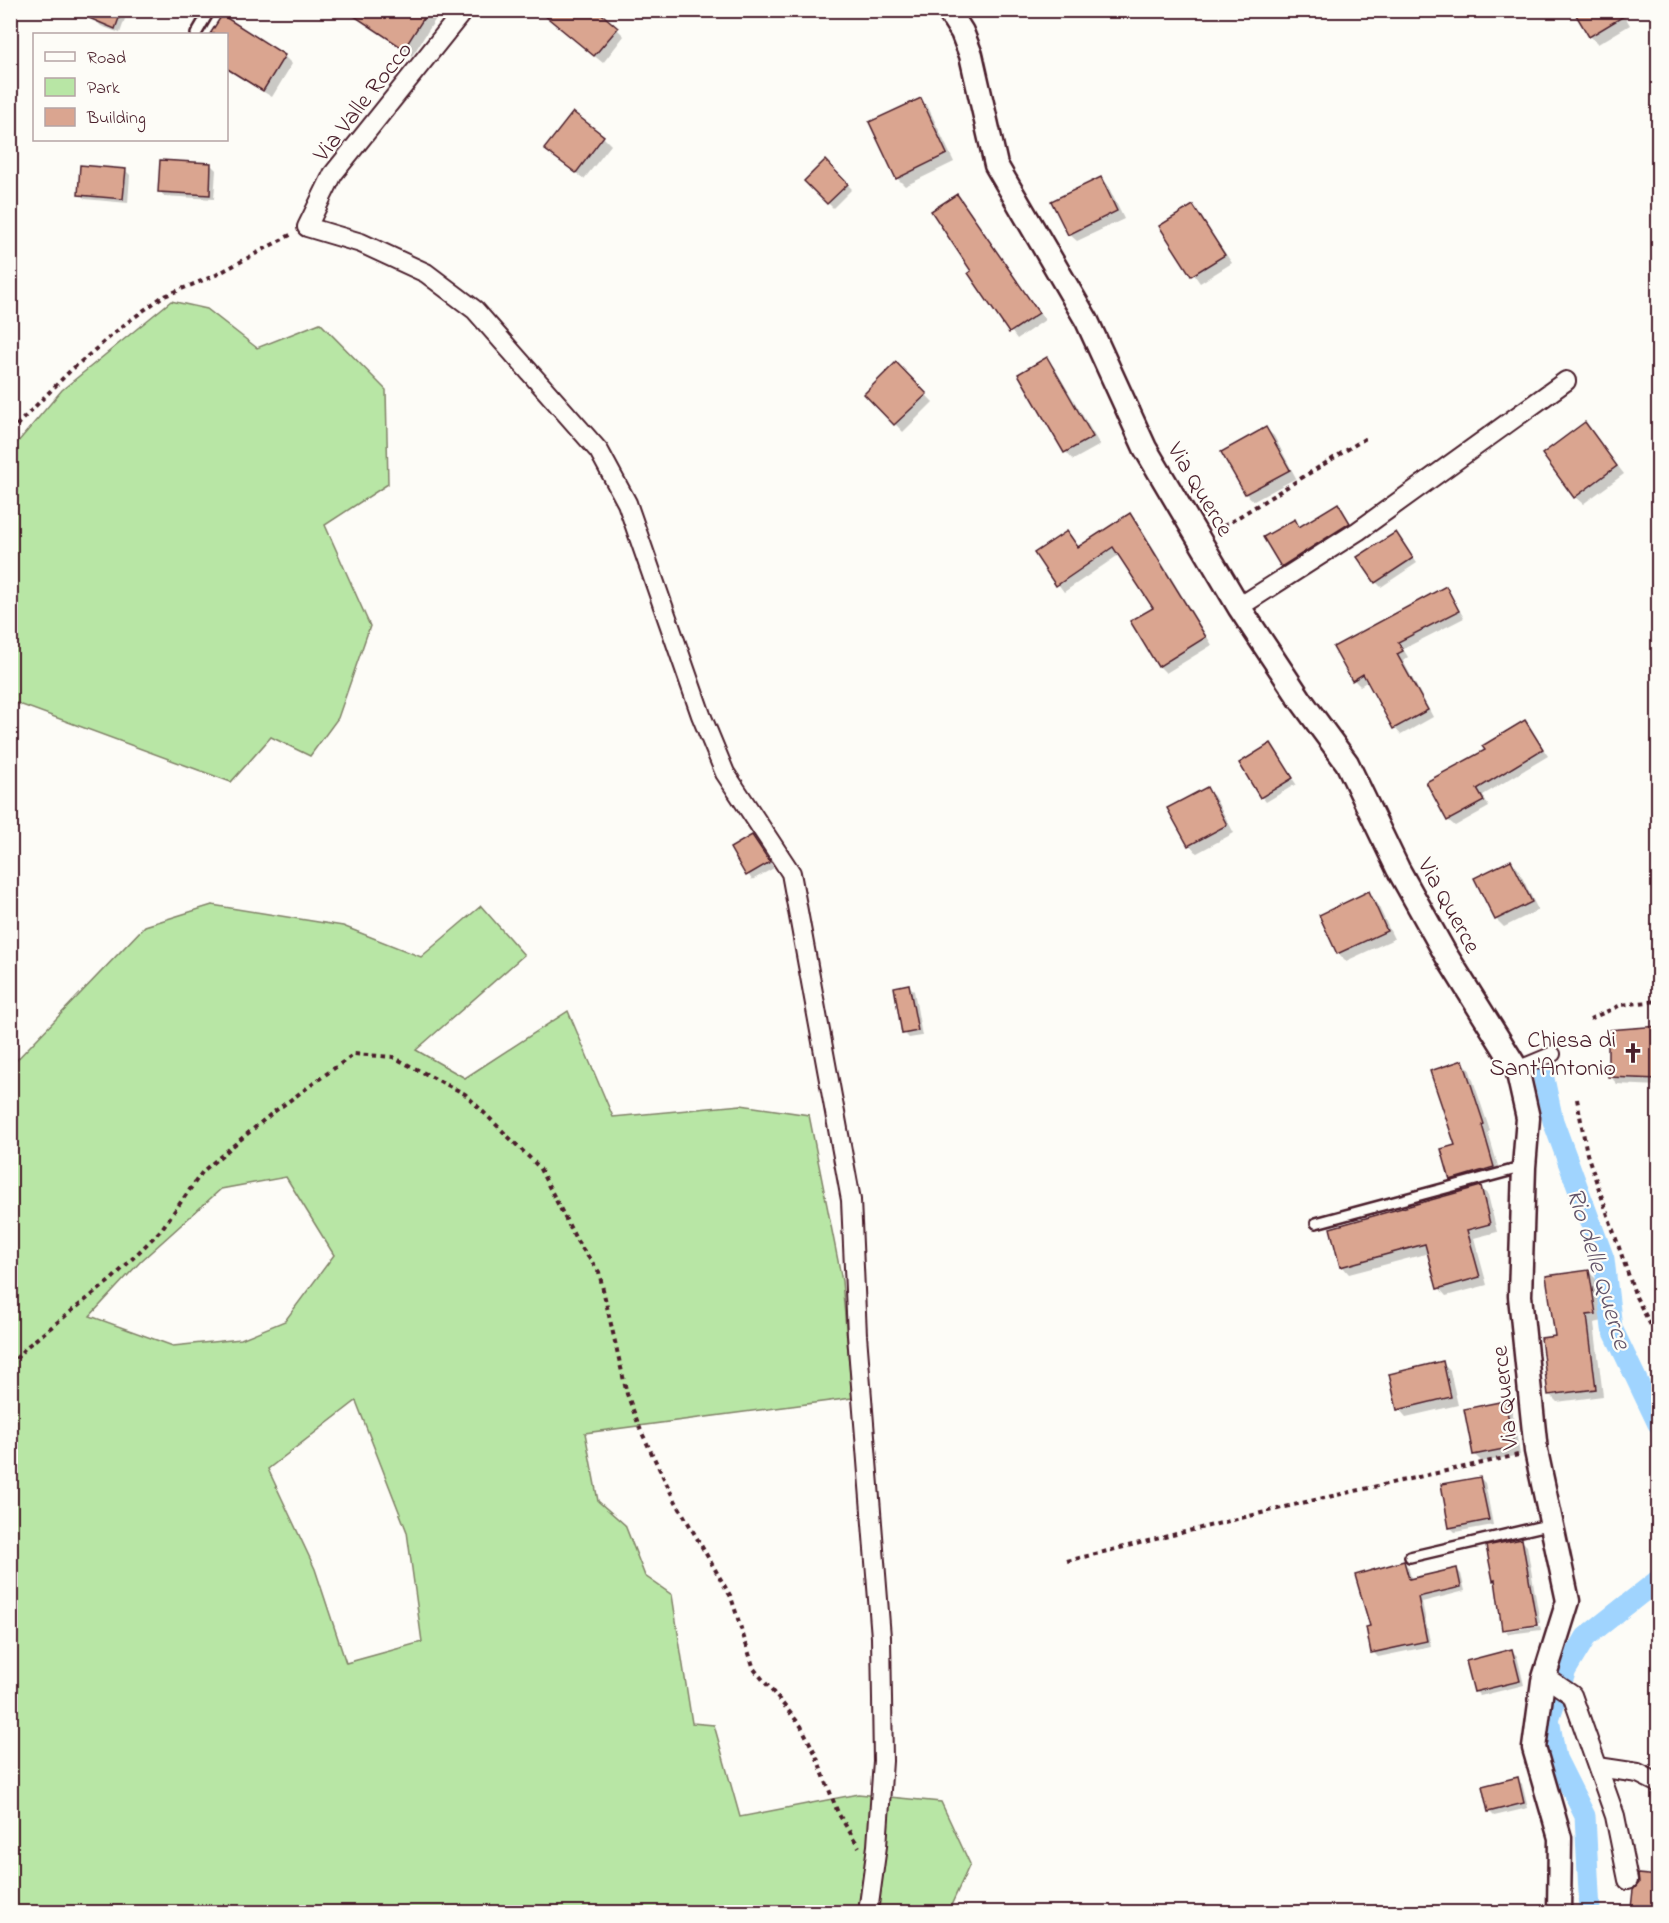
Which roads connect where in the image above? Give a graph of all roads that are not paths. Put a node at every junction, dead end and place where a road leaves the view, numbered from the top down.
1 (210, 10) edge
2 (464, 10) edge
3 (948, 10) edge
4 (197, 33) edge
5 (1566, 381) dead end
6 (1239, 607) junction
7 (1553, 1054) dead end
8 (1517, 1069) junction
9 (1524, 1167) junction
10 (1316, 1223) dead end
11 (1552, 1524) junction
12 (1410, 1557) dead end
13 (1548, 1681) junction
14 (1598, 1767) junction
15 (1659, 1784) edge
16 (1628, 1880) dead end
17 (868, 1912) edge
18 (1559, 1912) edge

1 - 4 lane
2 - 17 street, Via Valle Rocco
3 - 6 street, Via Querce
5 - 6 street
6 - 8 street, Via Querce
7 - 8 street
8 - 9 street, Via Querce
9 - 10 lane
9 - 11 street, Via Querce
11 - 12 lane
11 - 13 street, Via Querce
13 - 14 street
13 - 18 street, Via Querce
14 - 15 street
14 - 16 street

